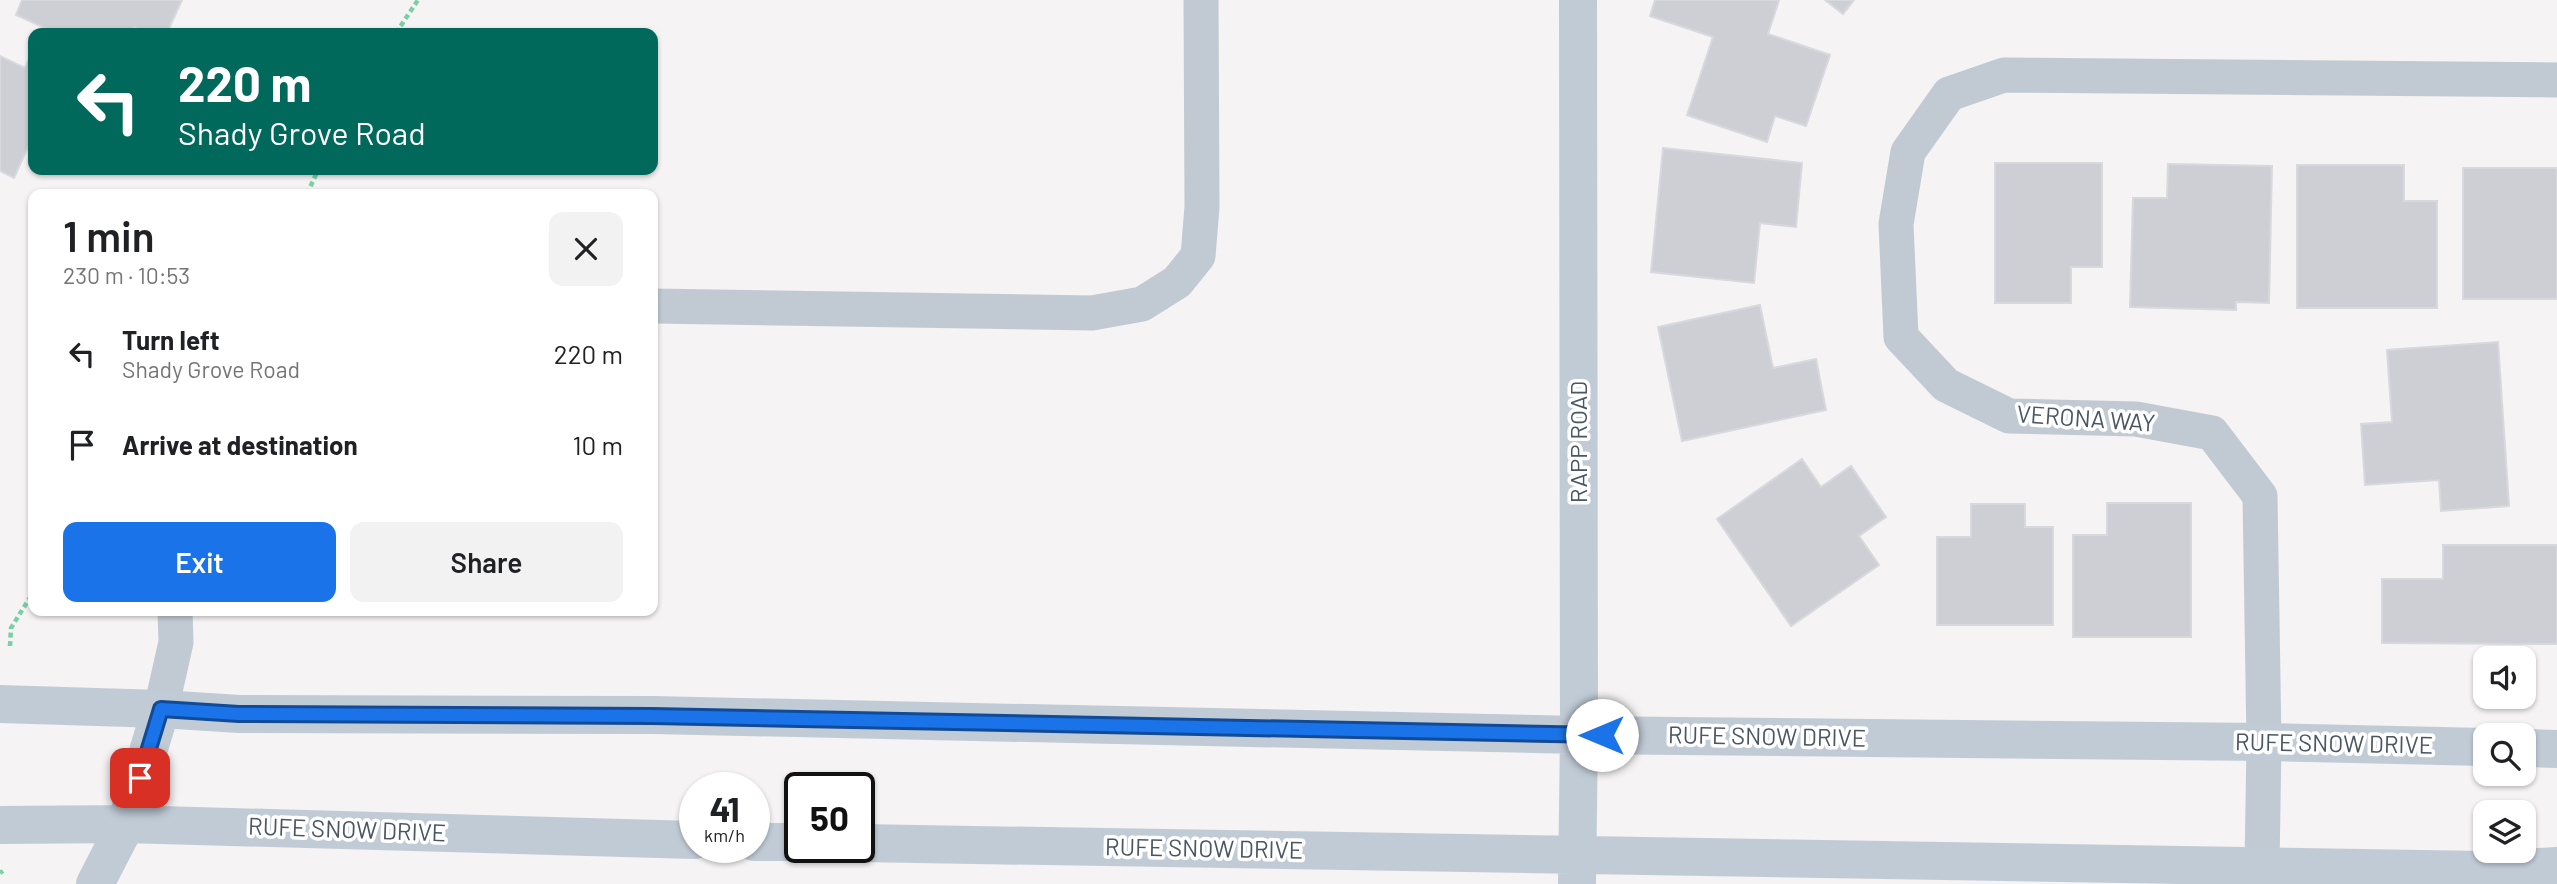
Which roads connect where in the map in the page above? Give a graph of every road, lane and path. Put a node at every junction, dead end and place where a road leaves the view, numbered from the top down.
1 (418, 0) edge
2 (1201, 0) edge
3 (1578, 0) edge
4 (399, 28) edge
5 (2557, 80) edge
6 (658, 306) edge
7 (28, 601) edge
8 (175, 616) edge
9 (10, 646) dead end
10 (0, 704) edge
11 (161, 709) junction
12 (1579, 735) junction
13 (2264, 742) junction
14 (2473, 747) edge
15 (2536, 748) edge
16 (2557, 749) edge
17 (126, 824) junction
18 (0, 825) edge
19 (679, 840) edge
20 (875, 844) edge
21 (2262, 866) junction
22 (2557, 866) edge
23 (1577, 869) edge
24 (94, 884) edge

1 - 4 path
2 - 6 street
3 - 12 main road, RAPP ROAD
5 - 13 street, VERONA WAY
7 - 9 path
8 - 11 street
10 - 11 main road, RUFE SNOW DRIVE
11 - 12 main road, RUFE SNOW DRIVE
11 - 17 main road
12 - 13 main road, RUFE SNOW DRIVE
12 - 23 main road, RAPP ROAD
13 - 14 main road, RUFE SNOW DRIVE
13 - 21 street, VERONA WAY
15 - 16 main road
17 - 18 main road, RUFE SNOW DRIVE
17 - 19 main road, RUFE SNOW DRIVE
17 - 24 main road
20 - 23 main road, RUFE SNOW DRIVE
21 - 22 main road, RUFE SNOW DRIVE
21 - 23 main road, RUFE SNOW DRIVE

